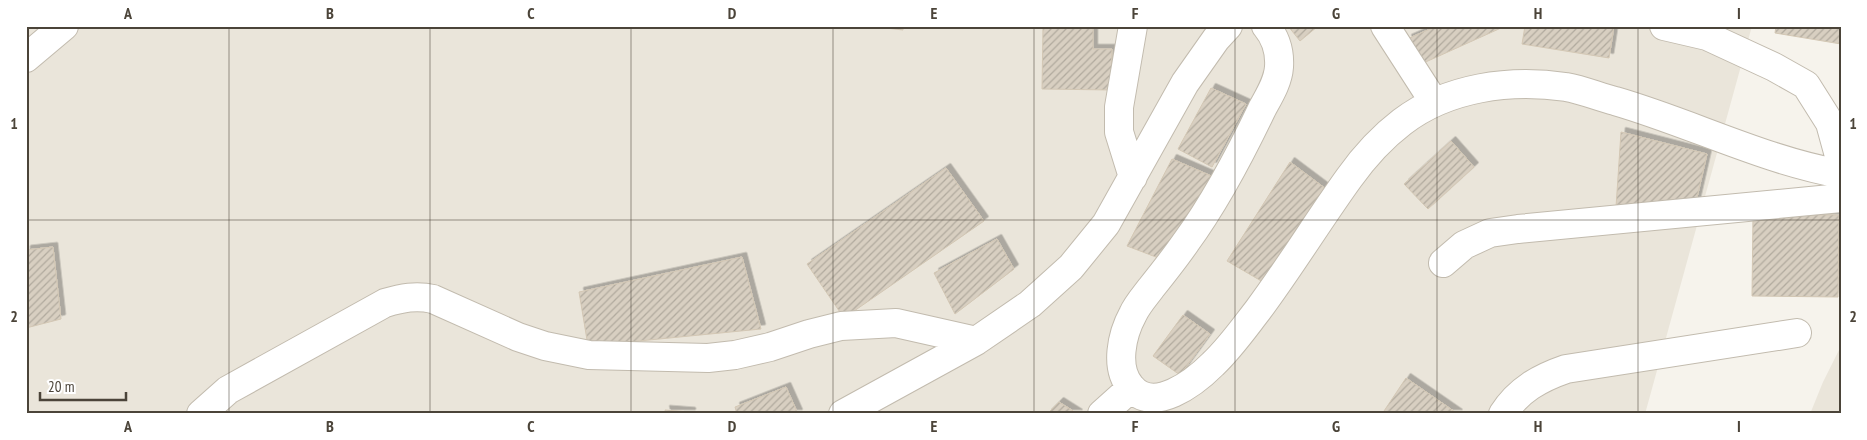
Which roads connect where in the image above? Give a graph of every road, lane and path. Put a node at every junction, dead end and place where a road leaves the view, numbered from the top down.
1 (64, 26) edge
2 (1133, 26) edge
3 (1228, 26) edge
4 (1266, 26) edge
5 (1385, 26) edge
6 (1664, 26) edge
7 (26, 58) edge
8 (1434, 102) junction
9 (1841, 163) edge
10 (1841, 174) edge
11 (1133, 177) junction
12 (1841, 198) edge
13 (1443, 263) dead end
14 (1797, 332) dead end
15 (976, 341) junction
16 (1131, 388) junction
17 (201, 414) edge
18 (843, 414) edge
19 (1102, 414) edge
20 (1503, 414) edge

1 - 7 street
2 - 11 street
3 - 11 street
4 - 16 street
5 - 8 street
6 - 9 street
8 - 10 street
8 - 16 street
11 - 15 street
12 - 13 street
14 - 20 street
15 - 17 street
15 - 18 street
16 - 19 street

